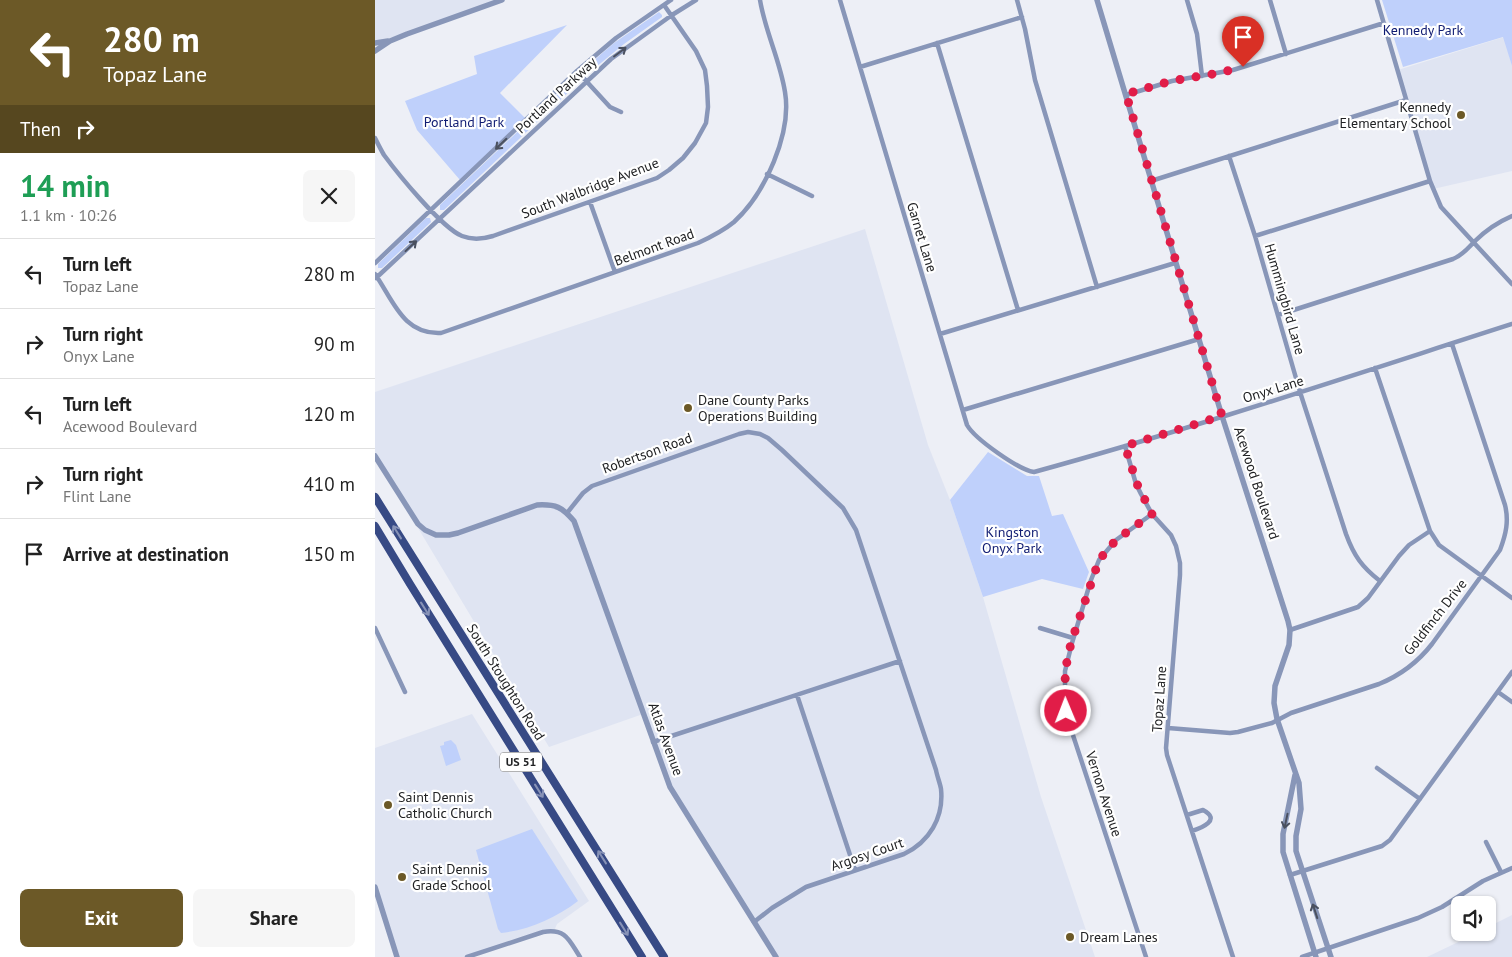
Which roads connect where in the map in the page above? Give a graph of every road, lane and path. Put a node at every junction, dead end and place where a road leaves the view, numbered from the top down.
1 (502, 0) edge
2 (671, 0) edge
3 (696, 0) edge
4 (760, 0) edge
5 (839, 0) edge
6 (1017, 0) edge
7 (1097, 0) edge
8 (1187, 0) edge
9 (1270, 0) edge
10 (1377, 0) edge
11 (664, 5) junction
12 (672, 15) junction
13 (1022, 17) junction
14 (1385, 23) junction
15 (390, 41) junction
16 (375, 43) edge
17 (937, 43) junction
18 (375, 52) edge
19 (1286, 54) junction
20 (860, 67) junction
21 (577, 71) junction
22 (1202, 76) junction
23 (586, 82) junction
24 (1126, 94) junction
25 (1406, 100) junction
26 (621, 112) dead end
27 (375, 138) edge
28 (1229, 156) junction
29 (767, 174) junction
30 (1151, 181) junction
31 (1430, 181) junction
32 (812, 196) dead end
33 (590, 202) junction
34 (431, 210) junction
35 (1512, 216) edge
36 (440, 219) junction
37 (1255, 236) junction
38 (1473, 243) junction
39 (375, 263) edge
40 (1175, 263) junction
41 (615, 272) junction
42 (376, 277) edge
43 (1512, 284) edge
44 (1097, 286) junction
45 (1018, 310) junction
46 (1278, 315) junction
47 (1512, 324) edge
48 (940, 334) junction
49 (1199, 339) junction
50 (1452, 344) junction
51 (1375, 368) junction
52 (1300, 392) junction
53 (963, 410) junction
54 (1222, 416) junction
55 (1125, 446) junction
56 (375, 456) edge
57 (1012, 462) joint
58 (375, 497) edge
59 (567, 513) junction
60 (1152, 514) junction
61 (375, 526) edge
62 (1430, 531) junction
63 (414, 558) junction
64 (399, 567) junction
65 (1481, 577) junction
66 (1380, 581) junction
67 (1512, 598) edge
68 (375, 628) edge
69 (1039, 628) dead end
70 (1290, 630) junction
71 (1073, 638) junction
72 (900, 661) junction
73 (1512, 672) edge
74 (405, 692) dead end
75 (1497, 692) junction
76 (797, 694) junction
77 (1512, 702) edge
78 (1277, 719) junction
79 (1168, 728) junction
80 (653, 742) junction
81 (1377, 768) dead end
82 (1295, 773) junction
83 (1421, 799) junction
84 (1187, 815) junction
85 (1192, 831) junction
86 (1485, 842) dead end
87 (1512, 868) edge
88 (855, 870) junction
89 (1302, 871) junction
90 (1501, 872) junction
91 (1290, 875) junction
92 (375, 887) edge
93 (378, 907) edge
94 (754, 922) junction
95 (1328, 949) junction
96 (1316, 955) edge
97 (397, 957) edge
98 (467, 957) edge
99 (580, 957) edge
100 (642, 957) edge
101 (665, 957) edge
102 (776, 957) edge
103 (1146, 957) edge
104 (1233, 957) edge
105 (1302, 957) edge
106 (1331, 957) edge

1 - 15 street
2 - 11 street, Portland Parkway
3 - 12 street, Portland Parkway
4 - 29 street, Belmont Road
5 - 20 street, Garnet Lane
6 - 13 street
7 - 24 street, Acewood Boulevard
8 - 22 street
9 - 19 street
10 - 14 street
11 - 12 street, South Walbridge Avenue
11 - 21 street, Portland Parkway
23 -> 12 street, Portland Parkway
12 - 33 street, South Walbridge Avenue
13 - 17 street
13 - 44 street
14 - 19 street
14 - 25 street
15 - 16 street
15 - 18 street
17 - 20 street
17 - 45 street
19 - 22 street
20 - 48 street, Garnet Lane
21 - 23 street
21 -> 34 street, Portland Parkway
22 - 24 street
23 - 26 street
23 - 36 street, Portland Parkway
24 - 30 street, Acewood Boulevard
25 - 28 street
25 - 31 street
27 - 34 street, South Walbridge Avenue
28 - 30 street
28 - 37 street, Hummingbird Lane
29 - 32 street
29 - 41 street, Belmont Road
30 - 40 street, Acewood Boulevard
31 - 37 street
31 - 38 street
33 - 36 street, South Walbridge Avenue
33 - 41 street
34 - 36 street, South Walbridge Avenue
34 - 39 street, Portland Parkway
35 - 38 street
42 -> 36 street, Portland Parkway
37 - 46 street, Hummingbird Lane
38 - 43 street
38 - 46 street
40 - 44 street
40 - 49 street, Acewood Boulevard
41 - 42 street, Belmont Road
44 - 45 street
45 - 48 street
46 - 52 street, Hummingbird Lane
47 - 50 street, Onyx Lane
48 - 53 street, Garnet Lane
49 - 53 street
49 - 54 street, Acewood Boulevard
50 - 51 street, Onyx Lane
50 - 65 street, Goldfinch Drive
51 - 52 street, Onyx Lane
51 - 62 street
52 - 54 street, Onyx Lane
52 - 66 street, Hummingbird Lane
53 - 57 street, Garnet Lane
54 - 55 street, Onyx Lane
54 - 70 street, Acewood Boulevard
55 - 57 street, Onyx Lane
55 - 60 street, Topaz Lane
56 - 59 street
63 -> 58 main road, South Stoughton Road / US 51
59 - 72 street, Robertson Road
59 - 80 street, Atlas Avenue
60 - 71 street, Vernon Avenue
60 - 79 street, Topaz Lane
61 - 64 main road, US 51
62 - 65 street
62 - 66 street
63 - 64 main road
101 -> 63 main road, South Stoughton Road / US 51
64 -> 100 main road, US 51
65 - 67 street
65 - 78 street, Goldfinch Drive
66 - 70 street
68 - 74 street
69 - 71 street
70 - 78 street, Acewood Boulevard
71 - 103 street, Vernon Avenue
72 - 76 street
72 - 88 street, Argosy Court
73 - 75 street
75 - 77 street
75 - 83 street
76 - 80 street
76 - 88 street
78 - 79 street, Goldfinch Drive
78 - 82 street, Acewood Boulevard
79 - 84 street, Topaz Lane
80 - 94 street, Atlas Avenue
81 - 83 street
82 - 89 street, Acewood Boulevard
82 -> 91 street, Acewood Boulevard
83 - 89 street
84 - 85 street, Topaz Lane
84 - 85 street
85 - 104 street, Topaz Lane
86 - 90 street
87 - 90 street
88 - 94 street, Argosy Court
89 - 91 street
95 -> 89 street, Acewood Boulevard
90 - 95 street
91 - 96 street, Acewood Boulevard
92 - 93 street
93 - 97 street
94 - 102 street, Atlas Avenue
95 - 96 street
95 - 106 street, Acewood Boulevard
96 - 105 street
98 - 99 street

